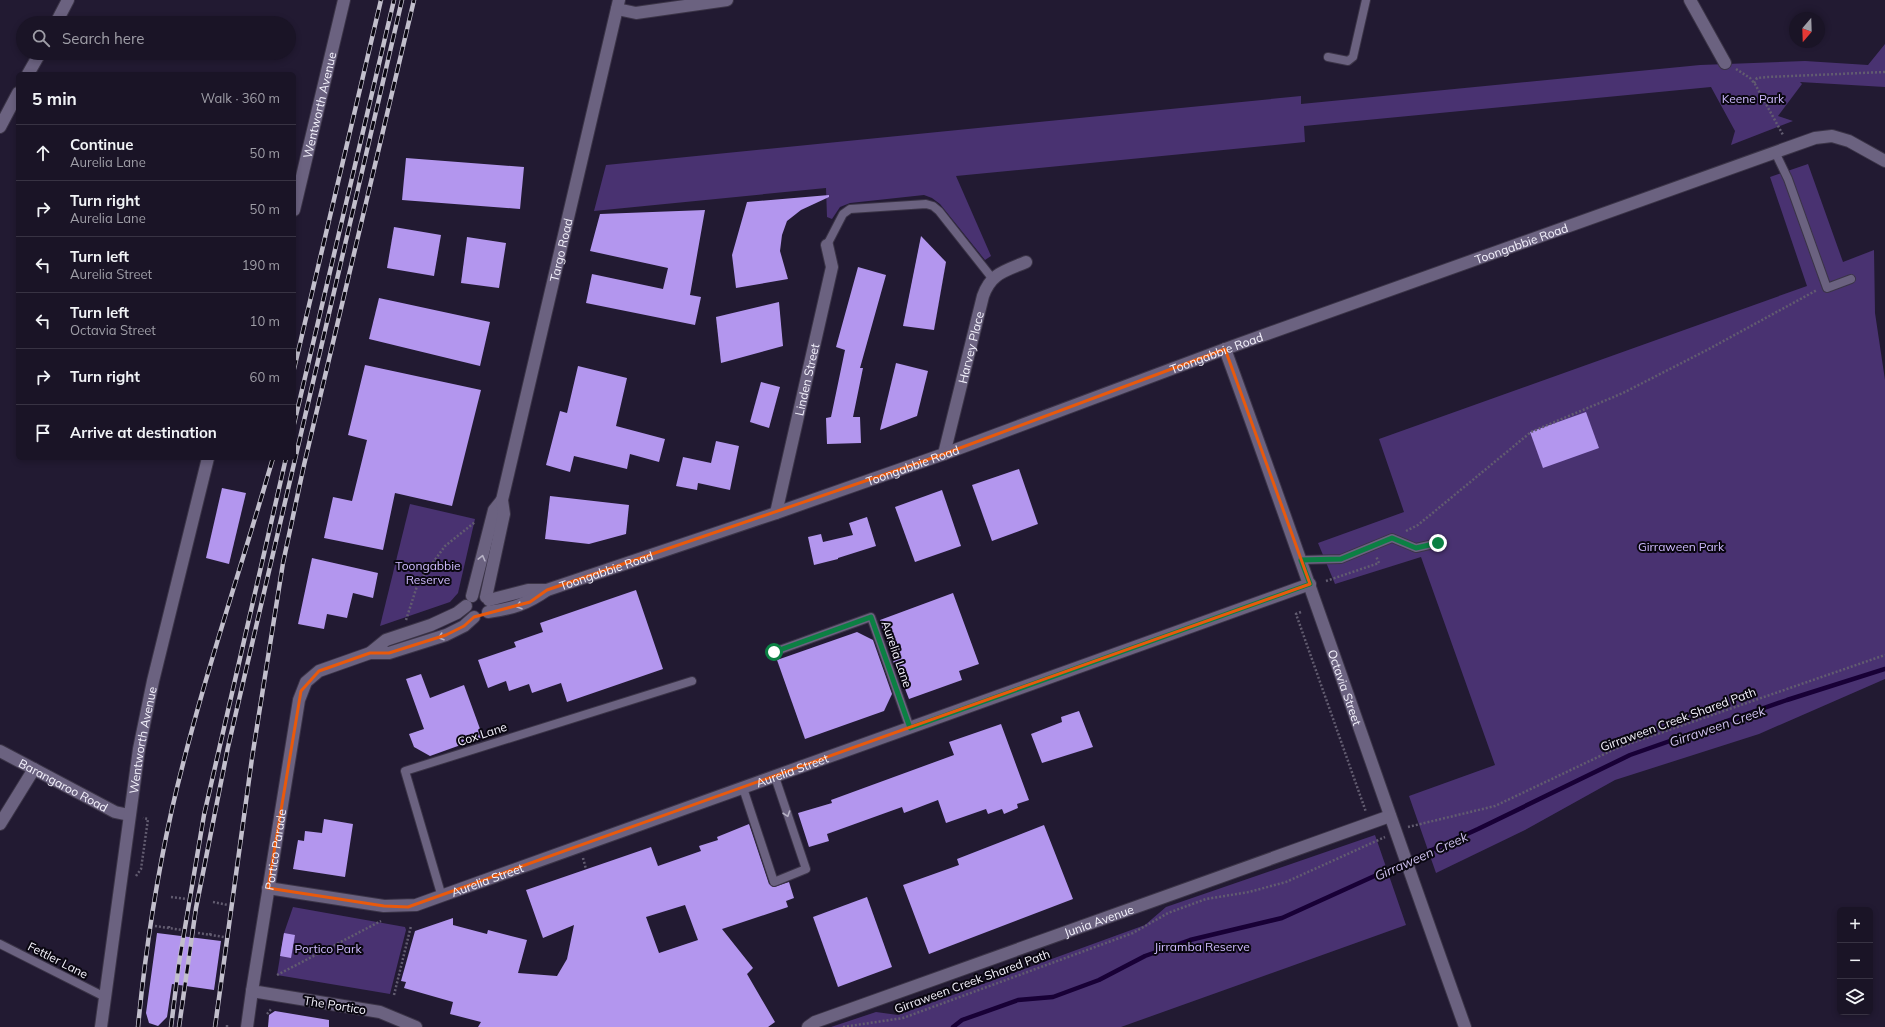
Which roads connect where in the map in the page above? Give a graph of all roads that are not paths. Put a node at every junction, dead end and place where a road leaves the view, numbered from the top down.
1 (68, 0) edge
2 (344, 0) edge
3 (727, 0) edge
4 (1366, 0) edge
5 (1690, 0) edge
6 (618, 4) edge
7 (60, 16) edge
8 (1328, 58) dead end
9 (36, 60) edge
10 (1725, 63) road end
11 (29, 72) edge
12 (16, 97) edge
13 (0, 127) edge
14 (1775, 152) junction
15 (1885, 161) edge
16 (296, 202) edge
17 (827, 245) joint
18 (1026, 262) dead end
19 (992, 278) junction
20 (1851, 279) dead end
21 (1225, 349) junction
22 (944, 454) junction
23 (208, 460) edge
24 (502, 500) junction
25 (776, 514) junction
26 (1438, 543) dead end
27 (1301, 560) junction
28 (1310, 584) junction
29 (546, 590) junction
30 (487, 598) junction
31 (469, 601) junction
32 (488, 612) junction
33 (474, 617) junction
34 (774, 652) dead end
35 (370, 653) junction
36 (692, 681) dead end
37 (910, 728) junction
38 (0, 751) edge
39 (34, 769) junction
40 (775, 777) junction
41 (743, 788) junction
42 (129, 815) junction
43 (1390, 816) junction
44 (0, 824) edge
45 (268, 888) junction
46 (442, 896) junction
47 (0, 944) edge
48 (252, 991) junction
49 (105, 997) junction
50 (101, 1027) edge
51 (247, 1027) edge
52 (416, 1027) edge
53 (808, 1027) edge
54 (1465, 1027) edge

1 - 7 street
2 - 16 street, Wentworth Avenue
3 - 6 street
4 - 8 lane
5 - 10 street
6 - 24 street, Targo Road
9 - 11 street
12 - 13 street
14 - 15 street, Toongabbie Road
14 - 20 lane
14 - 21 street, Toongabbie Road
17 - 19 lane
17 - 25 street, Linden Street
18 - 19 street
19 - 22 street, Harvey Place
21 - 22 street, Toongabbie Road
21 - 27 street, Octavia Street
22 - 25 street, Toongabbie Road
23 - 42 street, Wentworth Avenue
24 - 30 street, Targo Road
31 -> 24 street, Targo Road
25 - 29 street, Toongabbie Road
26 - 27 lane
27 - 28 street, Octavia Street
28 - 37 street, Aurelia Street
28 - 43 street, Octavia Street
29 - 30 street, Toongabbie Road
29 -> 32 street, Toongabbie Road
30 - 31 street
30 - 32 street
31 - 33 street
31 - 35 street
32 - 33 street
33 -> 35 street
34 - 37 lane, Aurelia Lane
35 - 45 street, Portico Parade
36 - 46 lane, Cox Lane
37 - 40 street, Aurelia Street
38 - 39 street, Barangaroo Road
39 - 42 street, Barangaroo Road
39 - 44 street
40 - 41 street, Aurelia Street
40 -> 41 lane
41 - 46 street, Aurelia Street
42 - 49 street, Wentworth Avenue
43 - 53 street, Junia Avenue
43 - 54 street, Octavia Street
45 - 46 street, Aurelia Street
45 - 48 street, Portico Parade
47 - 49 lane, Fettler Lane
48 - 51 street, Portico Parade
48 - 52 street, The Portico
49 - 50 street, Wentworth Avenue

